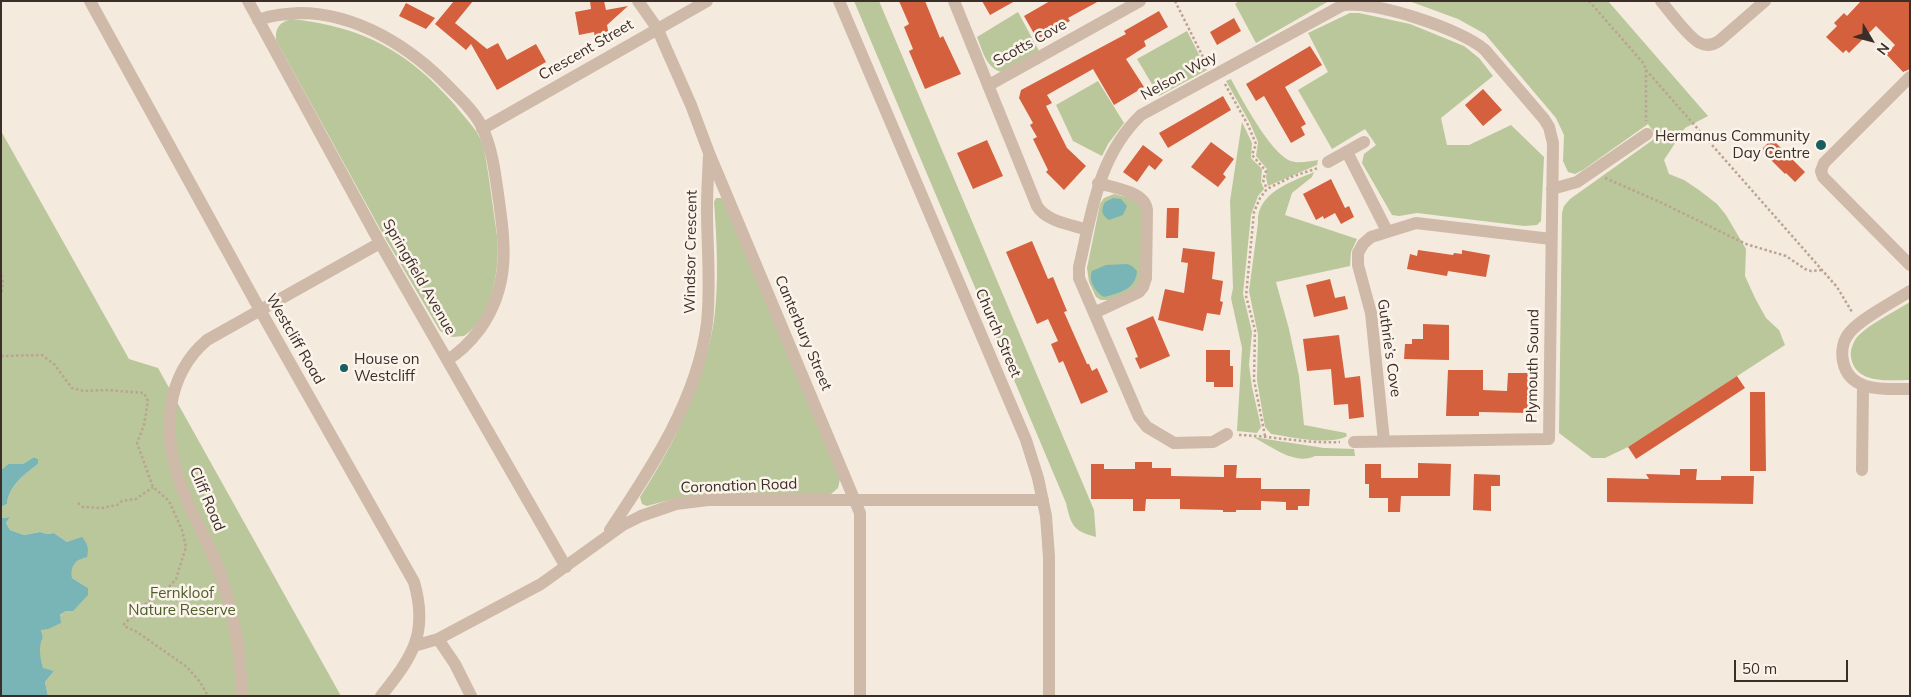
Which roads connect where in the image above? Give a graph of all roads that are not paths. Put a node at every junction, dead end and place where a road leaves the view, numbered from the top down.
1 (90, 1) edge
2 (248, 1) edge
3 (638, 1) edge
4 (707, 1) edge
5 (839, 1) edge
6 (954, 1) edge
7 (1140, 1) edge
8 (1661, 1) edge
9 (1765, 1) edge
10 (1384, 4) edge
11 (258, 20) junction
12 (657, 28) junction
13 (1910, 77) edge
14 (989, 85) junction
15 (482, 128) junction
16 (1646, 135) road end
17 (1364, 142) dead end
18 (709, 152) junction
19 (1347, 152) junction
20 (1328, 162) road end
21 (1098, 183) junction
22 (1552, 189) junction
23 (1088, 230) junction
24 (1386, 231) junction
25 (1551, 239) junction
26 (380, 243) junction
27 (1910, 265) edge
28 (1910, 291) edge
29 (260, 310) junction
30 (1094, 313) junction
31 (447, 360) junction
32 (1863, 386) junction
33 (1910, 389) edge
34 (1227, 434) road end
35 (1384, 441) junction
36 (1354, 442) road end
37 (1862, 470) dead end
38 (1044, 500) junction
39 (856, 501) junction
40 (606, 536) junction
41 (566, 566) junction
42 (438, 639) junction
43 (414, 646) junction
44 (242, 696) edge
45 (381, 696) edge
46 (471, 696) edge
47 (860, 696) edge
48 (1049, 696) edge

1 - 29 street, Westcliff Road
2 - 11 street, Springfield Avenue
3 - 12 street, Canterbury Street
4 - 12 street, Crescent Street
5 - 38 street, Church Street
6 - 14 street
7 - 14 street, Scotts Cove
8 - 9 street
10 - 21 street, Nelson Way
10 - 22 street, Plymouth Sound
11 - 15 street
11 - 26 street, Springfield Avenue
12 - 15 street, Crescent Street
12 - 18 street, Canterbury Street
13 - 27 street
14 - 23 street
15 - 31 street
16 - 22 street
17 - 19 street
18 - 39 street, Canterbury Street
18 - 40 street, Windsor Crescent
19 - 20 street
19 - 24 street
21 - 23 street, Nelson Way
21 - 30 street
22 - 25 street, Plymouth Sound
23 - 30 street, Nelson Way
24 - 25 street, Guthrie’s Cove
24 - 35 street, Guthrie’s Cove
25 - 35 street, Plymouth Sound
26 - 29 street, Cliff Road
26 - 31 street, Springfield Avenue
28 - 32 street
29 - 43 street, Westcliff Road
29 - 44 street, Cliff Road
30 - 34 street, Nelson Way
31 - 41 street, Springfield Avenue
32 - 33 street
32 - 37 street
35 - 36 street, Plymouth Sound
38 - 39 street, Coronation Road
38 - 48 street, Church Street
39 - 40 street, Coronation Road
39 - 47 street, Canterbury Street
40 - 41 street, Coronation Road
41 - 42 street, Coronation Road
42 - 43 street, Coronation Road
42 - 46 street
43 - 45 street, Westcliff Road

